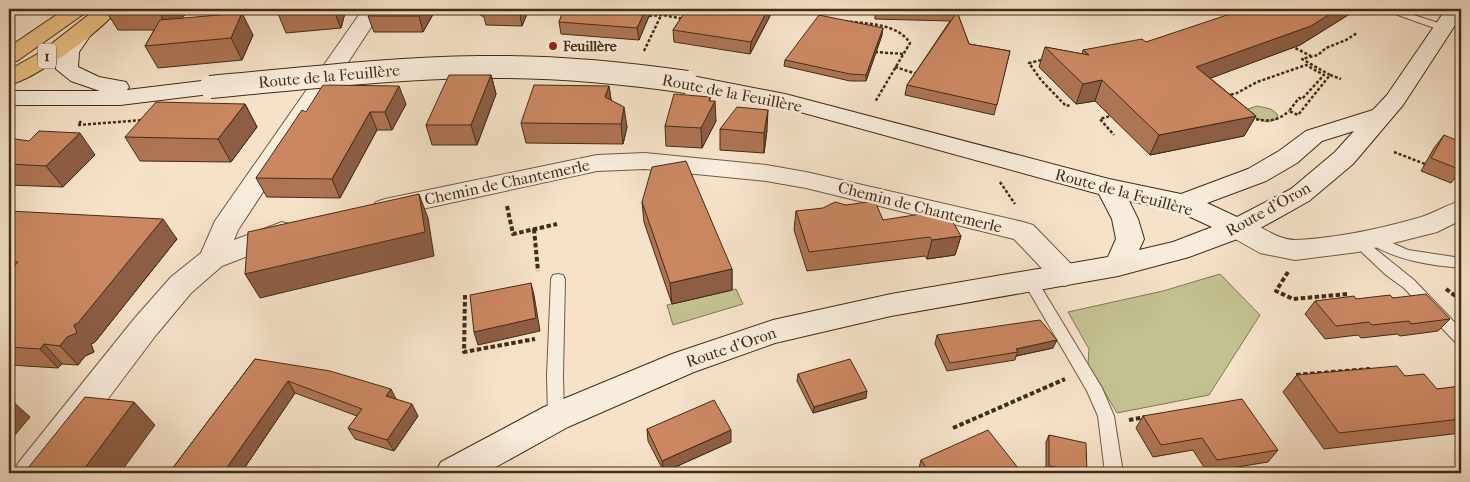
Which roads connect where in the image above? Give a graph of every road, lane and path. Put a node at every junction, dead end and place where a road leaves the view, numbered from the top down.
1 (108, 9) edge
2 (373, 9) edge
3 (664, 9) edge
4 (810, 9) edge
5 (1250, 9) edge
6 (1386, 9) edge
7 (1456, 9) edge
8 (1245, 12) junction
9 (662, 15) junction
10 (649, 16) dead end
11 (1253, 16) edge
12 (830, 18) edge
13 (1244, 18) edge
14 (81, 19) edge
15 (689, 19) edge
16 (839, 20) edge
17 (1444, 28) junction
18 (1357, 33) dead end
19 (1285, 46) edge
20 (875, 52) edge
21 (904, 54) junction
22 (9, 56) edge
23 (1311, 56) junction
24 (1054, 58) edge
25 (1036, 61) junction
26 (895, 68) junction
27 (1043, 68) edge
28 (918, 74) edge
29 (632, 75) junction
30 (1330, 75) junction
31 (9, 78) edge
32 (1341, 78) dead end
33 (210, 88) junction
34 (1222, 96) edge
35 (9, 98) edge
36 (875, 102) dead end
37 (1071, 105) dead end
38 (1289, 111) junction
39 (1121, 114) edge
40 (1384, 114) junction
41 (1244, 115) edge
42 (83, 119) dead end
43 (131, 121) dead end
44 (1114, 135) dead end
45 (1394, 152) dead end
46 (1425, 164) dead end
47 (1109, 188) junction
48 (1182, 203) junction
49 (507, 205) dead end
50 (1461, 210) edge
51 (365, 213) edge
52 (557, 224) dead end
53 (300, 226) edge
54 (1238, 228) junction
55 (534, 229) junction
56 (1365, 241) junction
57 (212, 259) junction
58 (1461, 263) edge
59 (1118, 266) junction
60 (1291, 268) dead end
61 (538, 274) dead end
62 (1065, 275) junction
63 (558, 279) dead end
64 (1030, 281) junction
65 (1348, 294) dead end
66 (465, 295) dead end
67 (556, 335) junction
68 (1461, 339) edge
69 (1084, 371) junction
70 (1342, 371) junction
71 (1377, 371) edge
72 (1348, 377) edge
73 (1303, 386) edge
74 (1154, 416) edge
75 (556, 417) junction
76 (1107, 424) junction
77 (953, 428) dead end
78 (31, 473) edge
79 (453, 473) edge
80 (1114, 473) edge

1 - 14 main road, 1
2 - 57 main road
3 - 9 path
4 - 12 path
5 - 8 path
6 - 17 lane
7 - 17 main road, Route d'Oron
8 - 11 path
8 - 13 path
9 - 10 path
9 - 15 path
9 - 29 path
14 - 22 main road, 1
14 - 31 main road, 1
14 - 33 main road, Route de la Feuillère
16 - 21 path
17 - 40 main road, Route d'Oron
18 - 23 path
19 - 23 path
20 - 21 path
21 - 26 path
23 - 30 path
24 - 25 path
25 - 27 path
25 - 37 path
26 - 28 path
26 - 36 path
29 - 33 main road, Route de la Feuillère, bridge
29 - 47 main road, Route de la Feuillère, bridge
30 - 32 path
30 - 38 path
33 - 35 main road, Route de la Feuillère
34 - 38 path
38 - 41 path
39 - 44 path
40 - 48 main road
40 - 54 main road, Route d'Oron
42 - 43 path
45 - 46 path
47 - 48 main road, Route de la Feuillère
47 - 59 main road
48 - 54 main road, Route de la Feuillère
49 - 55 path
50 - 56 main road, Route de la Feuillère
51 - 62 main road, Chemin de Chantemerle
52 - 55 path
53 - 57 main road
54 - 56 main road, Route de la Feuillère
54 - 59 main road, Route d'Oron
55 - 61 path
56 - 58 lane
56 - 68 lane
57 - 78 main road
59 - 62 main road, Route d'Oron
60 - 65 path
62 - 64 main road, Route d'Oron
63 - 67 lane
64 - 69 lane
64 - 75 main road, Route d'Oron
66 - 67 path
67 - 75 lane
69 - 76 lane
69 - 77 path
70 - 71 path
70 - 72 path
70 - 73 path
74 - 76 path
75 - 79 main road, Route d'Oron
76 - 80 lane

